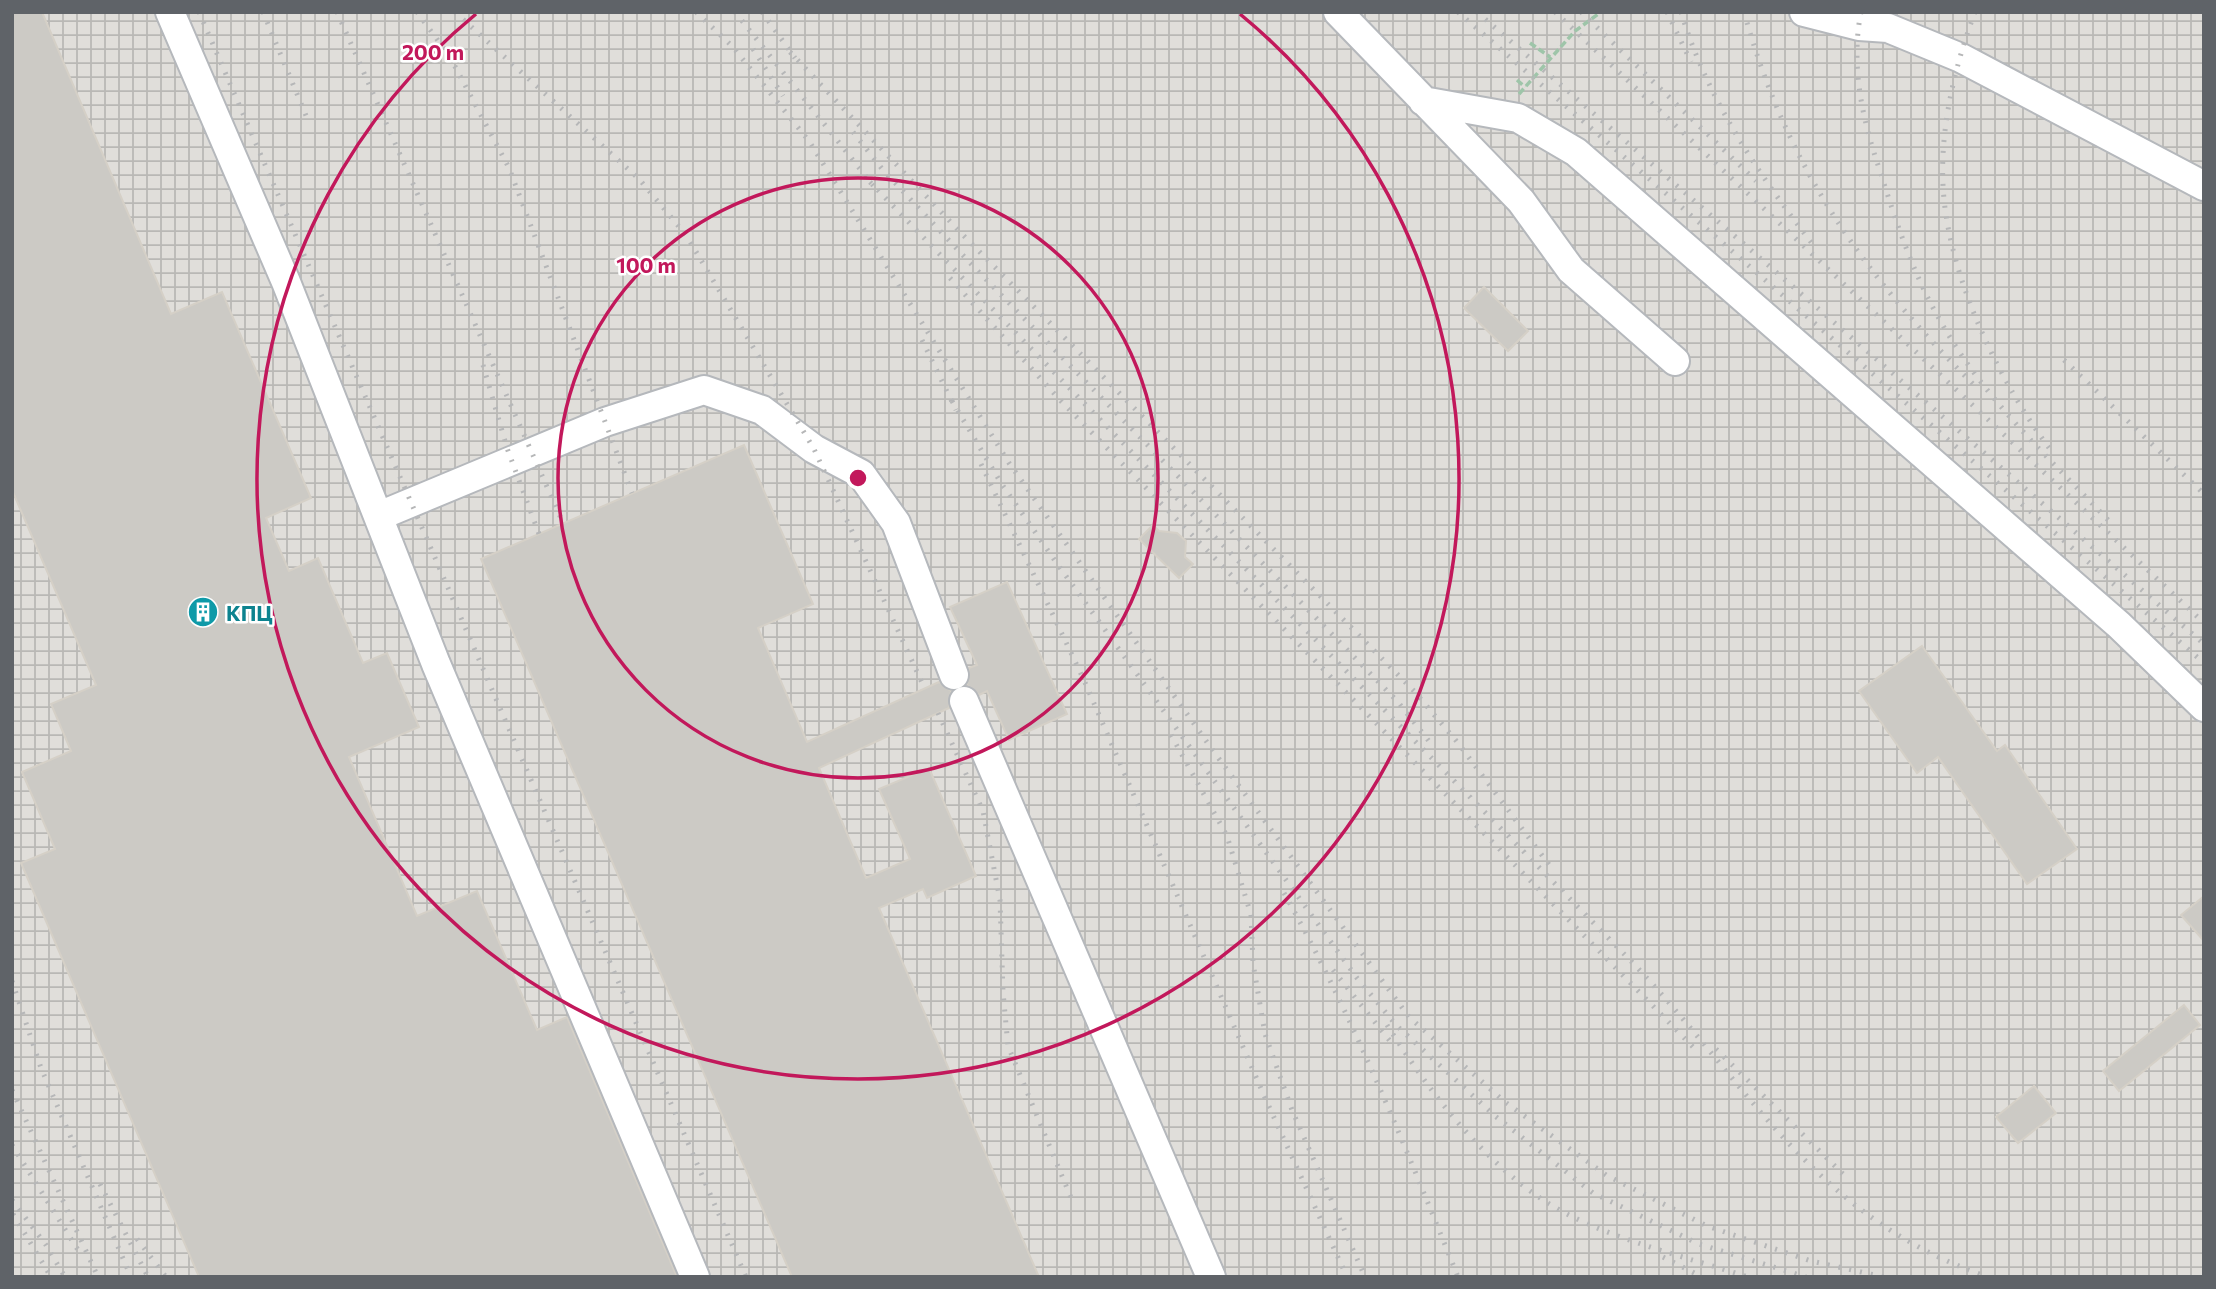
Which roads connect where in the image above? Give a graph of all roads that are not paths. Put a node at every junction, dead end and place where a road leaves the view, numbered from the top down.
1 (170, 12) edge
2 (1338, 12) edge
3 (1804, 12) edge
4 (1855, 19) edge
5 (1423, 101) junction
6 (2204, 187) edge
7 (1675, 361) dead end
8 (379, 516) junction
9 (954, 676) dead end
10 (964, 701) dead end
11 (2204, 706) edge
12 (695, 1277) edge
13 (1211, 1277) edge

1 - 8 lane
2 - 5 lane
3 - 4 lane
4 - 6 lane
5 - 7 lane
5 - 11 lane
8 - 9 lane
8 - 12 lane
10 - 13 lane

